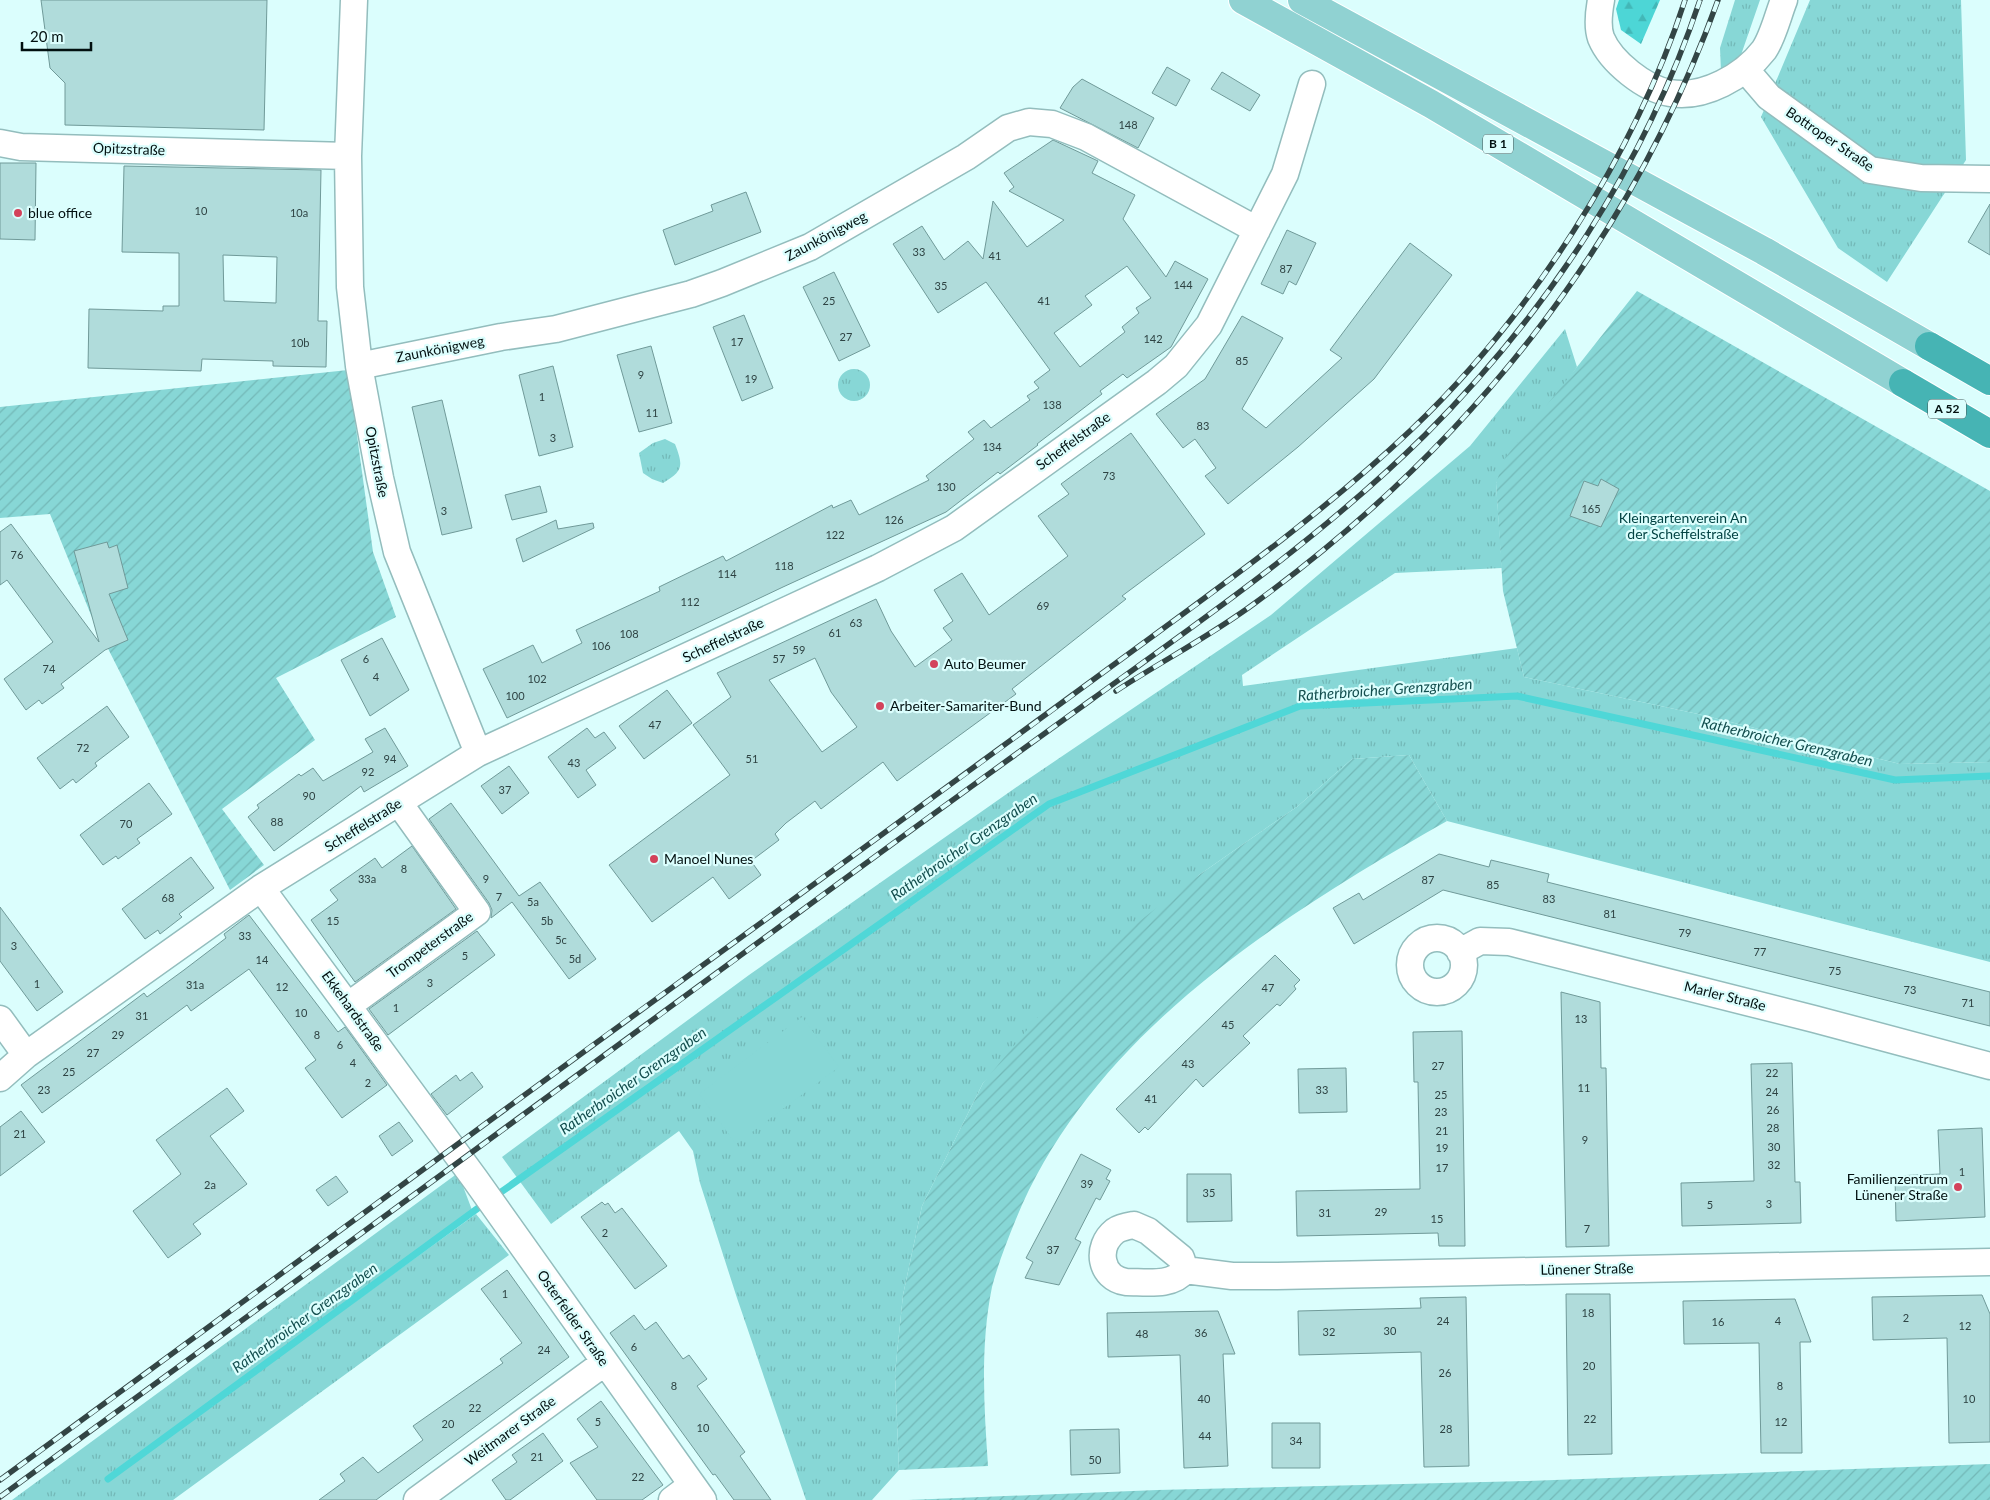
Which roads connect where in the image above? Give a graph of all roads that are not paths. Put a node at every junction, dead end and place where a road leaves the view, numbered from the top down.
1 (354, 0) edge
2 (1243, 0) edge
3 (1302, 0) edge
4 (1601, 0) edge
5 (1784, 0) edge
6 (1745, 69) junction
7 (1312, 84) dead end
8 (0, 143) edge
9 (348, 156) junction
10 (1990, 179) edge
11 (1257, 230) junction
12 (1928, 346) joint
13 (359, 366) junction
14 (1990, 381) edge
15 (1904, 383) joint
16 (1990, 434) edge
17 (478, 753) junction
18 (399, 803) junction
19 (261, 888) junction
20 (1460, 952) dead end
21 (349, 1005) junction
22 (0, 1020) edge
23 (26, 1055) junction
24 (1990, 1066) edge
25 (0, 1078) edge
26 (443, 1136) joint
27 (1990, 1262) edge
28 (1185, 1270) dead end
29 (604, 1363) junction
30 (689, 1495) edge
31 (417, 1500) edge

1 - 9 street, Opitzstraße
2 - 15 main road, B 1
3 - 12 main road, B 1
4 - 6 street
5 - 6 street
6 - 10 street, Bottroper Straße
7 - 11 street, Scheffelstraße
8 - 9 street, Opitzstraße
9 - 13 street, Opitzstraße
11 - 13 street, Zaunkönigweg
11 - 17 street, Scheffelstraße
12 - 14 highway
13 - 17 street, Opitzstraße
15 - 16 highway, A 52
17 - 18 street, Scheffelstraße
18 - 19 street, Scheffelstraße
18 - 21 street, Trompeterstraße
19 - 21 street, Ekkehardstraße
19 - 23 street, Scheffelstraße
20 - 24 street, Marler Straße
21 - 26 street, Ekkehardstraße
22 - 23 street
23 - 25 street, Scheffelstraße
26 - 29 street, Osterfelder Straße
27 - 28 street, Lünener Straße
29 - 30 street, Osterfelder Straße
29 - 31 street, Weitmarer Straße

